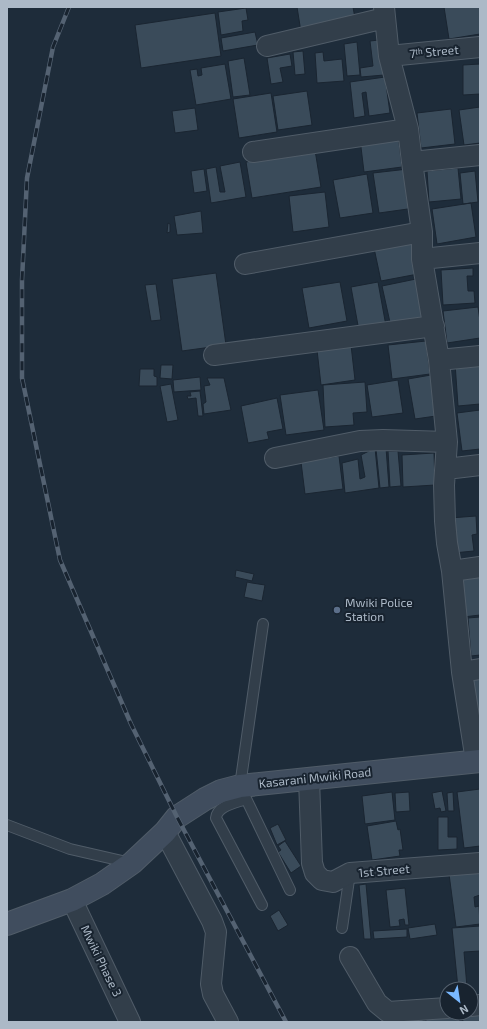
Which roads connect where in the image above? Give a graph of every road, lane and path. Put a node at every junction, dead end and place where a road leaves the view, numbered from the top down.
1 (384, 13) edge
2 (267, 46) dead end
3 (480, 47) edge
4 (389, 56) junction
5 (408, 129) junction
6 (253, 152) dead end
7 (480, 155) edge
8 (412, 162) junction
9 (422, 232) junction
10 (480, 253) edge
11 (422, 259) junction
12 (245, 264) dead end
13 (434, 326) junction
14 (214, 355) dead end
15 (480, 356) edge
16 (439, 360) junction
17 (447, 442) junction
18 (275, 458) dead end
19 (480, 465) edge
20 (446, 469) junction
21 (480, 567) edge
22 (452, 571) junction
23 (263, 624) dead end
24 (471, 670) edge
25 (478, 761) edge
26 (308, 779) junction
27 (243, 793) junction
28 (7, 825) edge
29 (165, 832) junction
30 (132, 863) junction
31 (480, 863) edge
32 (350, 873) junction
33 (290, 890) dead end
34 (72, 900) junction
35 (262, 905) dead end
36 (7, 924) edge
37 (342, 928) dead end
38 (350, 957) dead end
39 (439, 1009) edge
40 (130, 1022) edge
41 (228, 1022) edge

1 - 2 street
1 - 4 street
3 - 4 street, 7ᵗʰ Street
4 - 5 street
5 - 6 street
5 - 8 street
7 - 8 street
8 - 9 street
9 - 11 street
9 - 12 street
10 - 11 street
11 - 13 street
13 - 14 street
13 - 16 street
15 - 16 street
16 - 17 street
17 - 18 street
17 - 20 street
19 - 20 street
20 - 22 street
21 - 22 street
22 - 24 street
23 - 27 lane
24 - 25 street
25 - 26 main road, Kasarani Mwiki Road
26 - 27 main road, Kasarani Mwiki Road
26 - 32 street, 1st Street
27 - 29 main road, Kasarani Mwiki Road
27 - 33 lane
27 - 35 lane
28 - 30 lane
29 - 30 main road, Kasarani Mwiki Road
29 - 41 street
30 - 34 main road, Kasarani Mwiki Road
31 - 32 street, 1st Street
32 - 37 lane
34 - 36 main road, Kasarani Mwiki Road
34 - 40 street, Mwiki Phase 3
38 - 39 street

